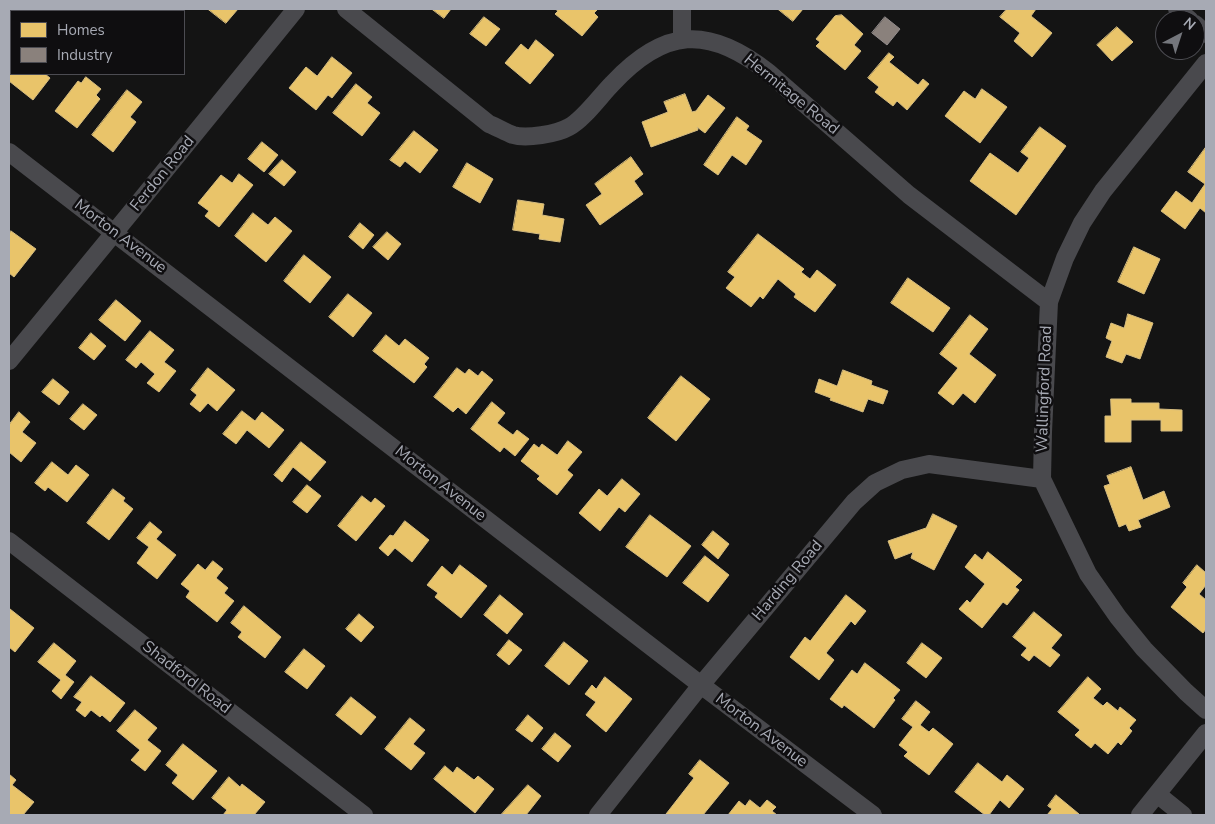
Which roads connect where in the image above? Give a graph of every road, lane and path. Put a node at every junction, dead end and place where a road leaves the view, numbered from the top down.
1 (296, 9) edge
2 (346, 9) edge
3 (682, 9) edge
4 (682, 39) junction
5 (1206, 63) edge
6 (9, 152) edge
7 (114, 232) junction
8 (1049, 302) junction
9 (9, 361) edge
10 (1042, 479) junction
11 (9, 541) edge
12 (701, 685) junction
13 (1206, 710) edge
14 (1206, 733) edge
15 (1157, 794) junction
16 (364, 815) edge
17 (598, 815) edge
18 (873, 815) edge
19 (1140, 815) edge
20 (1184, 815) edge

1 - 7 street, Ferdon Road
2 - 4 street, Hermitage Road
3 - 4 street
4 - 8 street, Hermitage Road
5 - 8 street, Wallingford Road
6 - 7 street, Morton Avenue
7 - 9 street, Ferdon Road
7 - 12 street, Morton Avenue
8 - 10 street, Wallingford Road
10 - 12 street, Harding Road
10 - 13 street, Wallingford Road
11 - 16 street, Shadford Road
12 - 17 street, Harding Road
12 - 18 street, Morton Avenue
14 - 15 street
15 - 19 street
15 - 20 street

